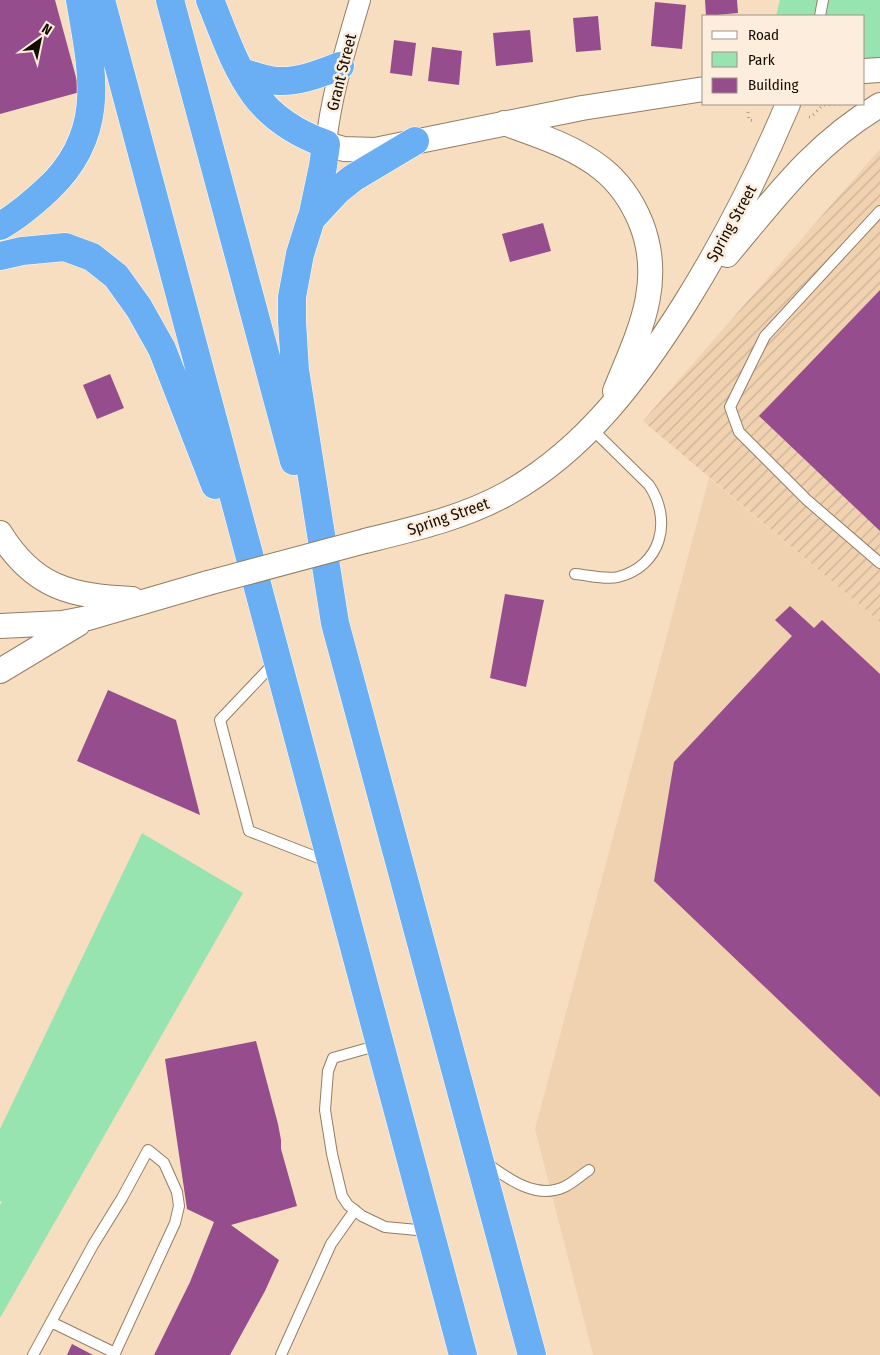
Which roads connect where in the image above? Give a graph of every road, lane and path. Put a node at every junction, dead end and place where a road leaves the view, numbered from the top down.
1 (80, 0) edge
2 (101, 0) edge
3 (170, 0) edge
4 (210, 0) edge
5 (360, 0) edge
6 (823, 0) edge
7 (820, 15) edge
8 (340, 66) junction
9 (880, 70) edge
10 (865, 71) edge
11 (241, 72) junction
12 (702, 89) edge
13 (823, 105) dead end
14 (880, 105) edge
15 (796, 110) edge
16 (748, 112) dead end
17 (758, 122) dead end
18 (504, 123) junction
19 (414, 141) junction
20 (326, 144) junction
21 (56, 182) junction
22 (0, 203) edge
23 (880, 211) edge
24 (312, 219) junction
25 (0, 226) edge
26 (41, 249) junction
27 (0, 256) edge
28 (0, 277) edge
29 (682, 308) junction
30 (599, 421) junction
31 (0, 533) edge
32 (880, 563) edge
33 (575, 574) dead end
34 (146, 599) junction
35 (331, 600) junction
36 (266, 617) junction
37 (88, 618) junction
38 (0, 626) edge
39 (277, 659) junction
40 (0, 671) edge
41 (332, 864) junction
42 (380, 1045) junction
43 (479, 1157) junction
44 (589, 1170) dead end
45 (355, 1210) junction
46 (429, 1231) junction
47 (51, 1322) junction
48 (532, 1354) edge
49 (33, 1355) edge
50 (281, 1355) edge
51 (462, 1355) edge

1 - 21 highway
2 - 36 highway
3 - 35 highway
4 - 11 highway
5 - 8 street, Grant Street
6 - 7 lane
8 - 11 highway
8 - 20 street, Grant Street
9 - 10 street
11 - 20 highway
12 - 18 street
13 - 15 path
14 - 29 street
15 - 29 street, Spring Street
16 - 17 path
18 - 19 street
18 - 30 street
19 - 20 street
19 - 24 highway
20 - 24 highway
21 - 22 highway
21 - 25 highway
23 - 32 lane
24 - 35 highway
26 - 27 highway
26 - 28 highway
26 - 36 highway
29 - 30 street, Spring Street
30 - 33 lane
30 - 34 street, Spring Street, bridge
31 - 34 street
34 - 37 street, Spring Street
35 - 43 highway
36 - 39 highway
37 - 38 street, Spring Street
37 - 40 street
39 - 41 highway
39 - 41 lane
41 - 42 highway
42 - 45 lane
42 - 46 highway
43 - 44 lane
43 - 48 highway
45 - 46 lane
45 - 50 lane
46 - 51 highway
47 - 47 lane
47 - 49 lane

